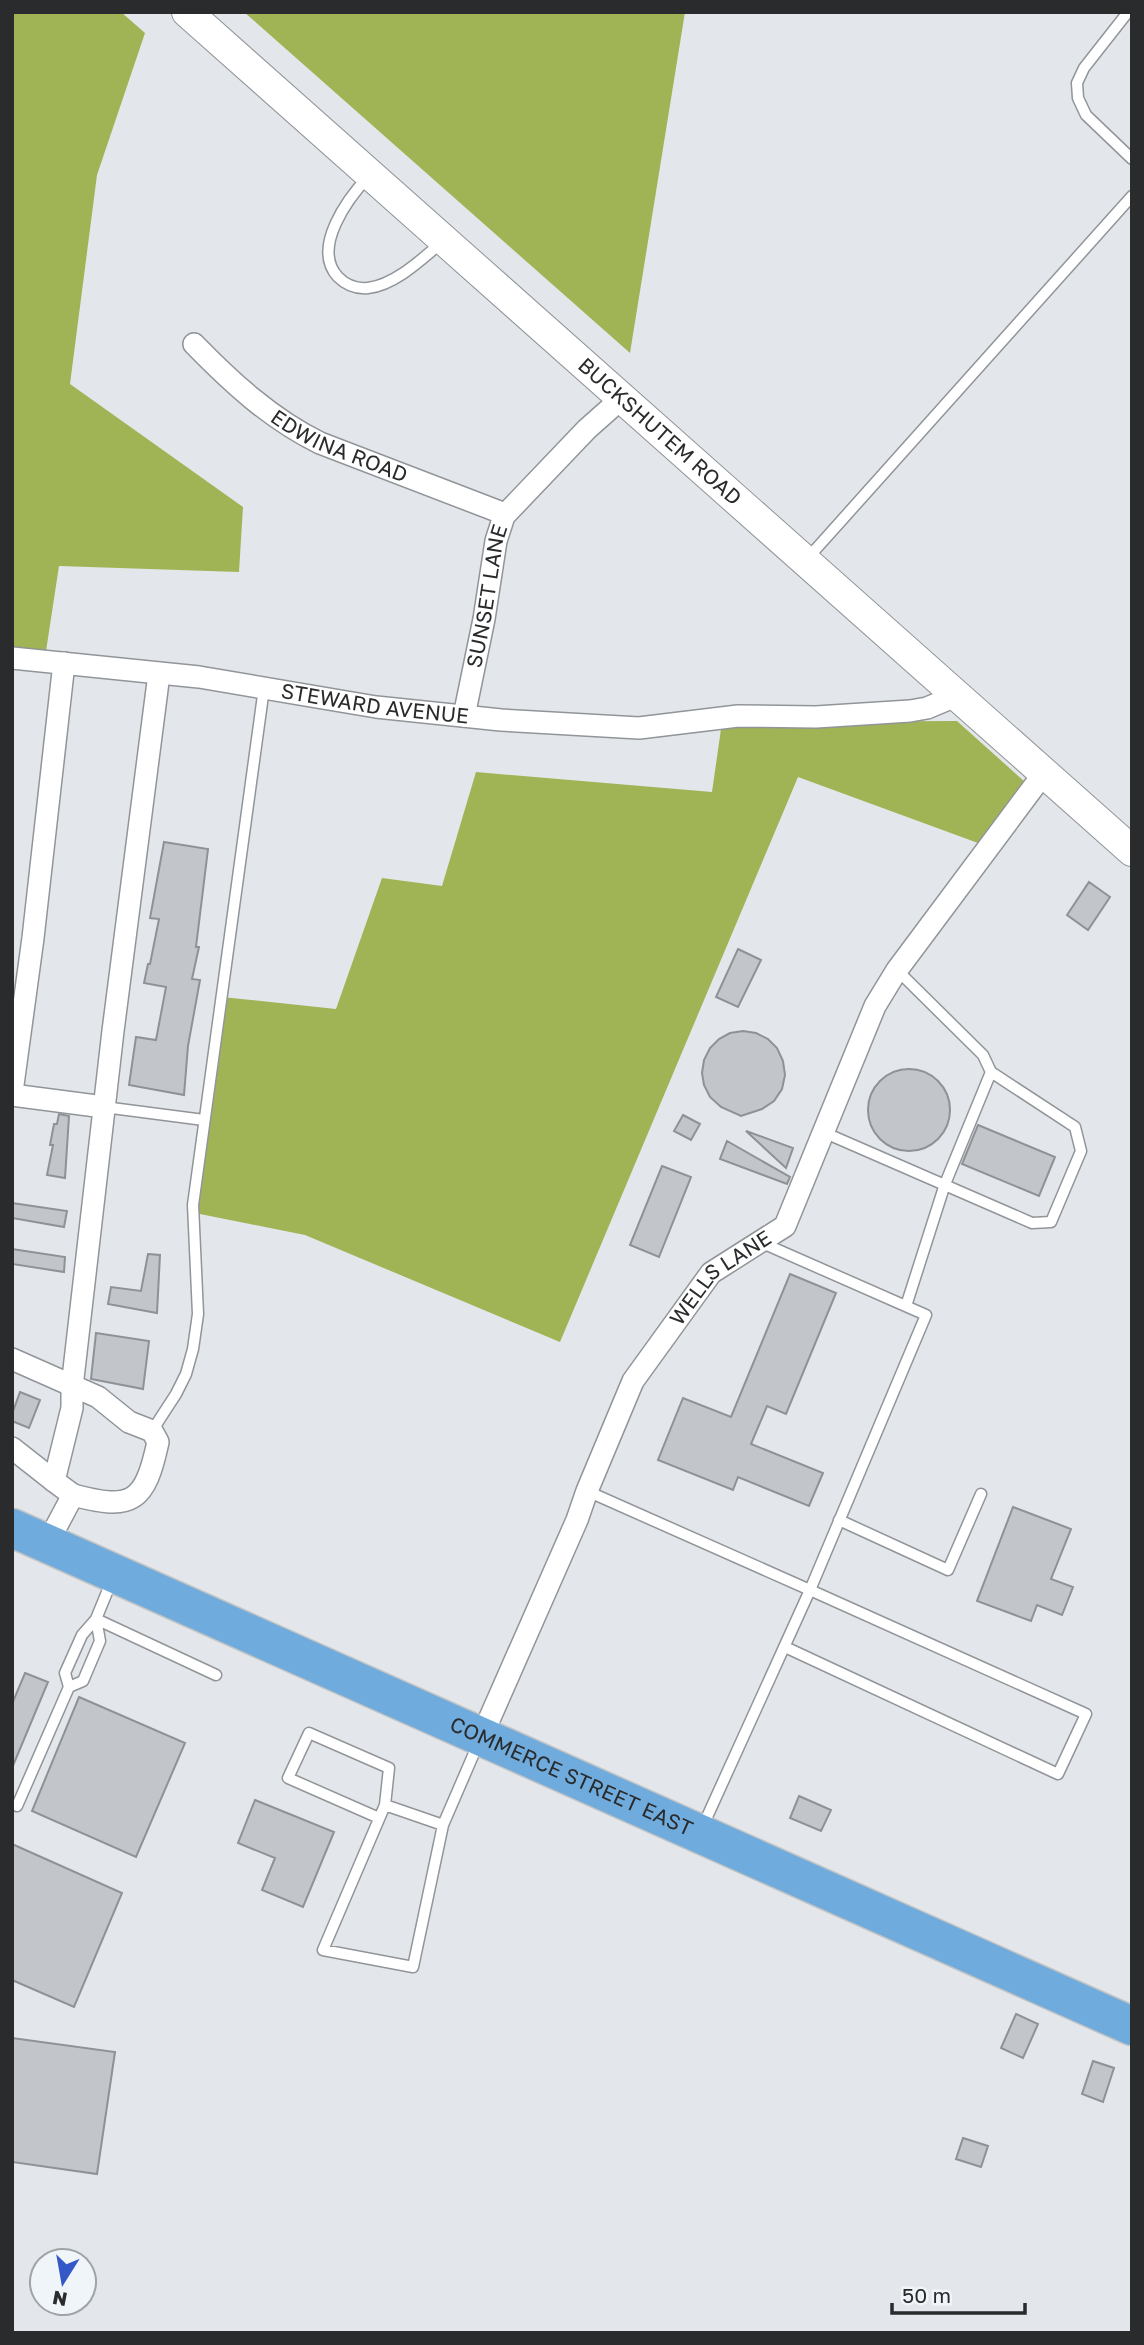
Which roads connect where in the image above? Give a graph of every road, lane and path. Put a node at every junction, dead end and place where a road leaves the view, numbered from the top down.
1 (187, 12) edge
2 (1128, 12) edge
3 (1132, 159) edge
4 (370, 174) junction
5 (1132, 196) edge
6 (444, 240) junction
7 (194, 344) dead end
8 (622, 398) junction
9 (505, 514) junction
10 (806, 561) junction
11 (12, 658) edge
12 (64, 663) junction
13 (159, 674) junction
14 (264, 688) junction
15 (958, 695) junction
16 (464, 716) junction
17 (1044, 773) junction
18 (1132, 850) edge
19 (897, 970) junction
20 (991, 1073) junction
21 (12, 1094) edge
22 (104, 1107) junction
23 (204, 1120) junction
24 (823, 1132) junction
25 (945, 1184) junction
26 (760, 1242) junction
27 (906, 1306) junction
28 (12, 1359) edge
29 (72, 1387) junction
30 (152, 1432) junction
31 (12, 1448) edge
32 (54, 1481) junction
33 (587, 1491) junction
34 (981, 1494) dead end
35 (73, 1495) junction
36 (839, 1520) junction
37 (12, 1528) edge
38 (47, 1544) junction
39 (114, 1574) junction
40 (810, 1590) junction
41 (96, 1619) junction
42 (785, 1647) junction
43 (216, 1675) dead end
44 (69, 1687) junction
45 (481, 1738) junction
46 (385, 1805) junction
47 (17, 1806) dead end
48 (379, 1818) junction
49 (443, 1825) junction
50 (699, 1834) junction
51 (1132, 2026) edge

1 - 4 main road, BUCKSHUTEM ROAD
2 - 3 lane
4 - 6 main road, BUCKSHUTEM ROAD
4 - 6 lane
5 - 10 lane
6 - 8 main road, BUCKSHUTEM ROAD
7 - 9 street, EDWINA ROAD
8 - 9 street, SUNSET LANE
8 - 10 main road, BUCKSHUTEM ROAD
9 - 16 street, SUNSET LANE
10 - 15 main road, BUCKSHUTEM ROAD
11 - 12 street, STEWARD AVENUE
12 - 13 street, STEWARD AVENUE
12 - 21 street
13 - 14 street, STEWARD AVENUE
13 - 22 street
14 - 16 street, STEWARD AVENUE
14 - 23 lane
15 - 16 street, STEWARD AVENUE
15 - 17 main road, BUCKSHUTEM ROAD
17 - 18 main road, BUCKSHUTEM ROAD
17 - 19 street, WELLS LANE
19 - 20 lane
19 - 24 street, WELLS LANE
20 - 25 lane
20 - 25 lane
21 - 22 street
22 - 23 lane
22 - 29 street
23 - 30 lane
24 - 25 lane
24 - 26 street, WELLS LANE
25 - 27 lane
26 - 27 lane
26 - 33 street, WELLS LANE
27 - 36 lane
28 - 29 street
29 - 30 street
29 - 32 street
30 - 35 street
31 - 32 street
32 - 35 street
33 - 40 lane
33 - 45 street, WELLS LANE
34 - 36 lane
35 - 38 street
36 - 40 lane
37 - 38 highway, COMMERCE STREET EAST
38 - 39 highway, COMMERCE STREET EAST
39 - 41 lane
39 - 45 highway, COMMERCE STREET EAST
40 - 42 lane
40 - 42 lane
41 - 43 lane
41 - 44 lane
41 - 44 lane
42 - 50 lane
44 - 47 lane
45 - 49 lane
45 - 50 highway, COMMERCE STREET EAST
46 - 48 lane
46 - 48 lane
46 - 49 lane
48 - 49 lane
50 - 51 highway, COMMERCE STREET EAST

